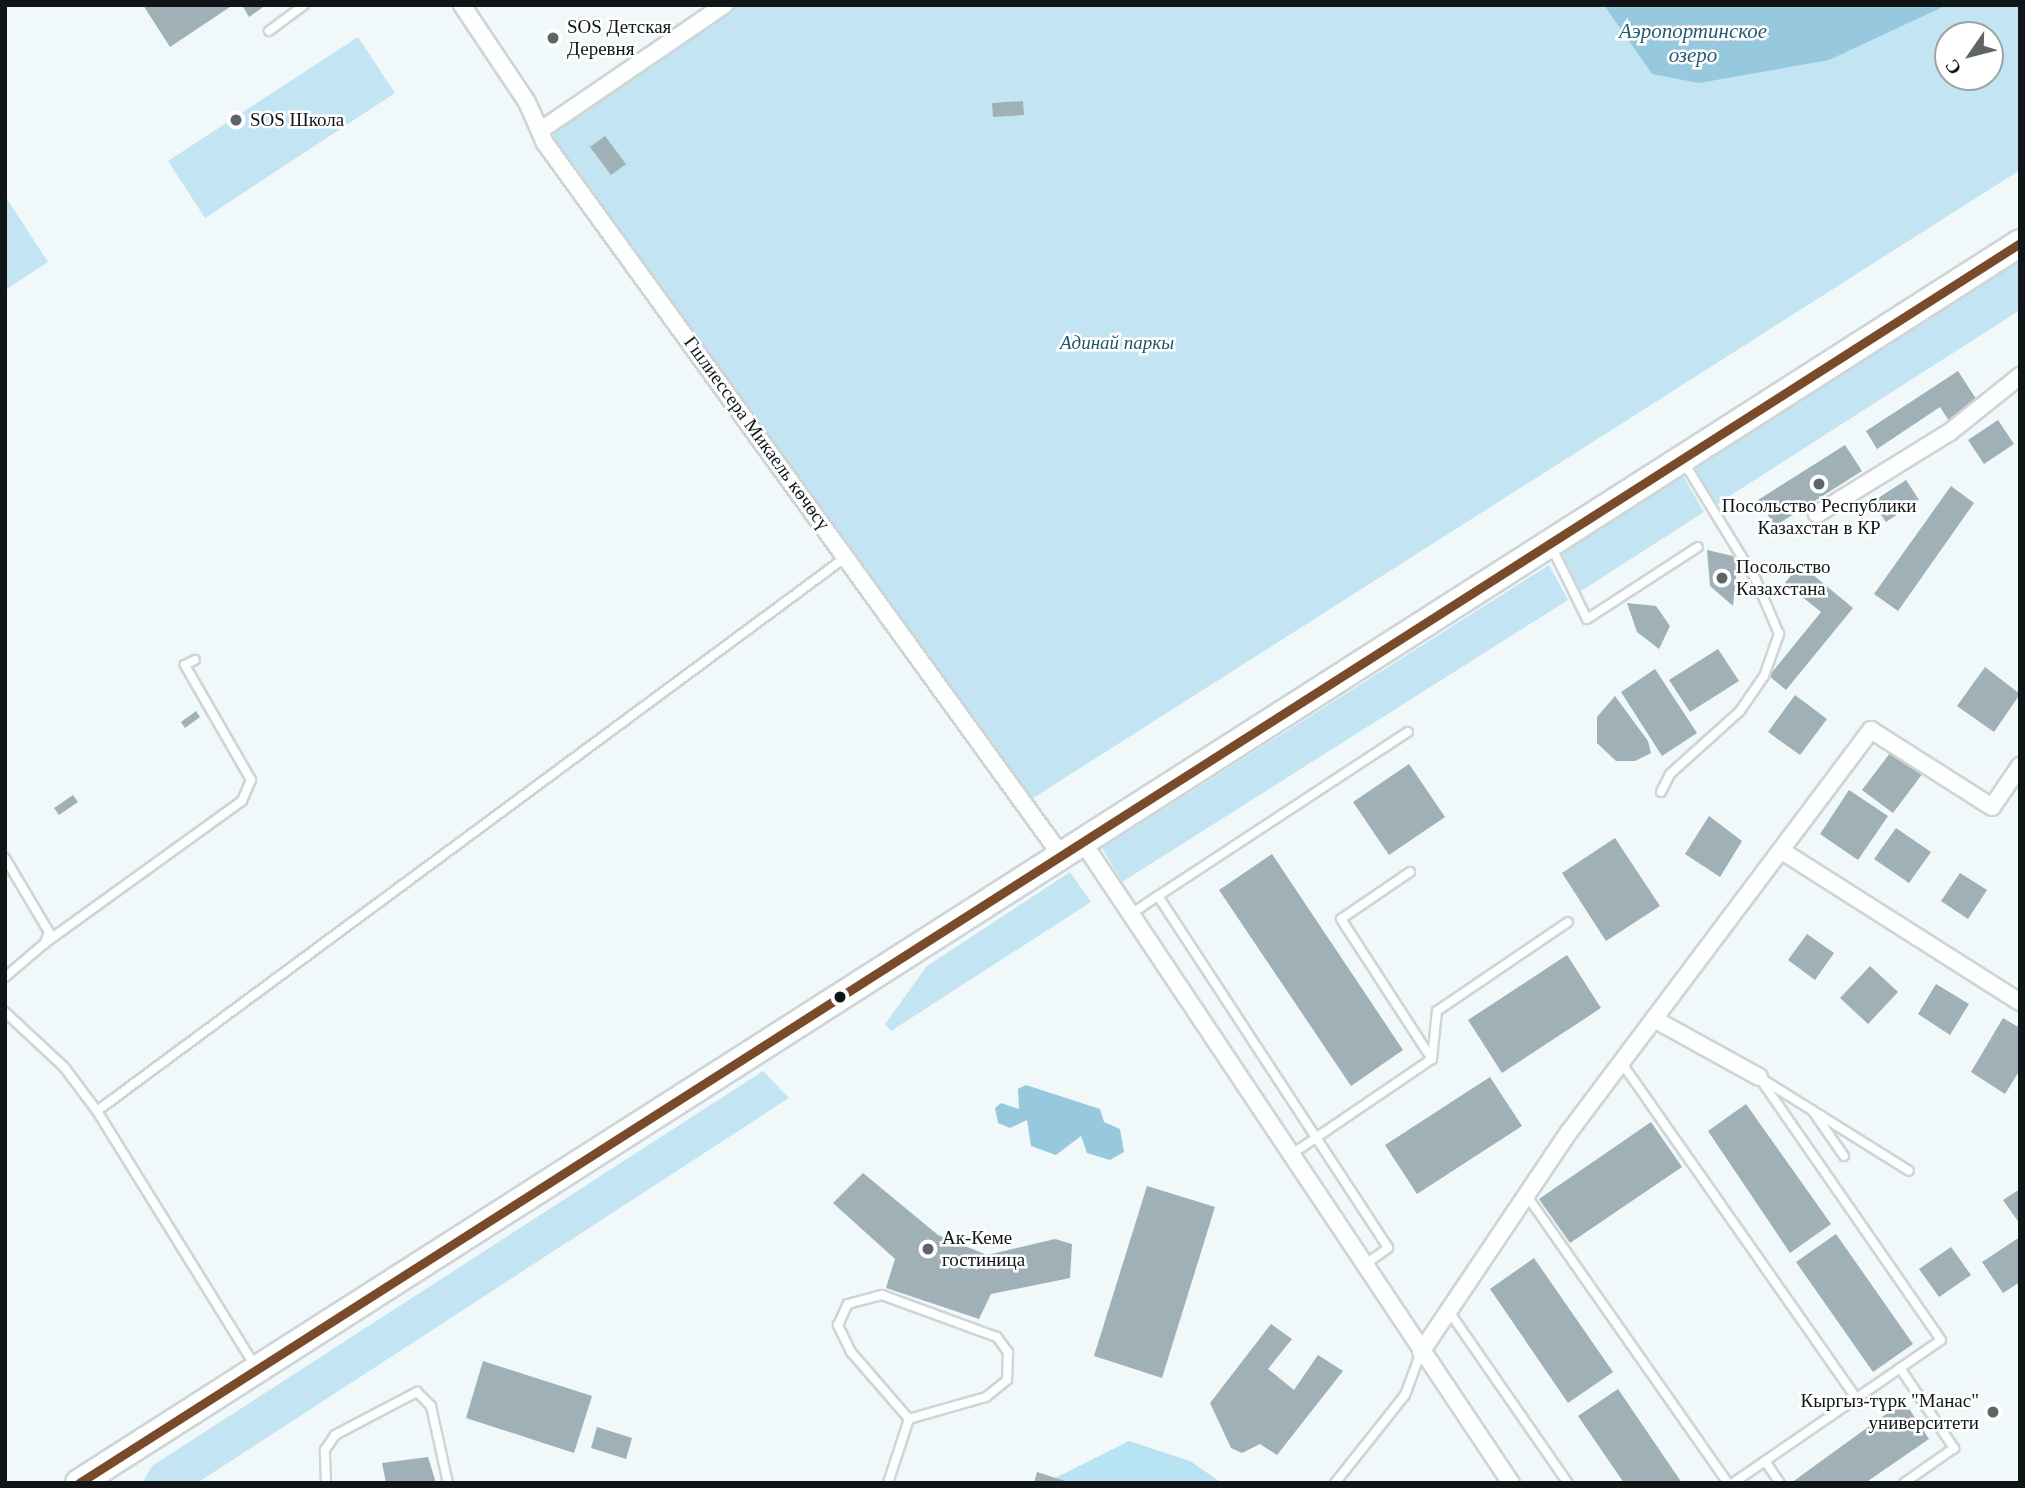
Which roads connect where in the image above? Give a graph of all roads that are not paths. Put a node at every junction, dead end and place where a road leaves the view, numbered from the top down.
1 (304, 5) edge
2 (462, 5) edge
3 (724, 5) edge
4 (269, 32) dead end
5 (541, 130) junction
6 (2020, 243) edge
7 (2020, 376) edge
8 (1682, 458) junction
9 (1818, 514) dead end
10 (1550, 542) junction
11 (1698, 547) dead end
12 (847, 556) junction
13 (195, 660) dead end
14 (1408, 732) dead end
15 (2020, 766) edge
16 (1661, 792) dead end
17 (1072, 848) junction
18 (1782, 851) junction
19 (5, 858) edge
20 (1410, 872) dead end
21 (1158, 896) junction
22 (1134, 912) junction
23 (1568, 922) dead end
24 (45, 943) junction
25 (5, 977) edge
26 (2020, 1002) edge
27 (5, 1012) edge
28 (1654, 1019) junction
29 (1433, 1059) junction
30 (1621, 1061) junction
31 (1759, 1077) junction
32 (1810, 1106) junction
33 (97, 1111) junction
34 (1316, 1137) junction
35 (1292, 1154) junction
36 (1844, 1156) dead end
37 (1909, 1171) dead end
38 (1525, 1194) junction
39 (1365, 1265) junction
40 (1447, 1308) junction
41 (1421, 1352) junction
42 (1900, 1368) junction
43 (257, 1369) junction
44 (1856, 1398) junction
45 (909, 1419) junction
46 (1765, 1461) junction
47 (79, 1483) edge
48 (326, 1483) edge
49 (448, 1483) edge
50 (887, 1483) edge
51 (1335, 1483) edge
52 (1511, 1483) edge
53 (1568, 1483) edge
54 (1730, 1483) edge
55 (1780, 1483) edge
56 (1904, 1483) edge

1 - 4 lane
2 - 5 street, Гшлиессера Микаель көчөсү
3 - 5 street
5 - 12 street, Гшлиессера Микаель көчөсү
6 - 8 main road
7 - 9 street
8 - 10 main road
8 - 16 lane
10 - 11 lane
10 - 17 main road
12 - 17 street, Гшлиессера Микаель көчөсү
12 - 33 lane
13 - 24 lane
14 - 21 lane
15 - 18 street
17 - 22 street, Гшлиессера Микаель көчөсү
17 - 43 main road
18 - 26 street
18 - 28 street
19 - 24 lane
20 - 29 lane
21 - 22 lane
21 - 34 lane
22 - 35 street, Гшлиессера Микаель көчөсү
23 - 29 lane
24 - 25 lane
27 - 33 lane
28 - 30 street
28 - 31 street
29 - 34 lane
30 - 38 street
30 - 44 lane
31 - 32 lane
31 - 42 lane
32 - 36 lane
32 - 37 lane
33 - 43 lane
34 - 35 lane
34 - 39 lane
35 - 39 street, Гшлиессера Микаель көчөсү
38 - 40 street
38 - 54 lane
39 - 41 street, Гшлиессера Микаель көчөсү
40 - 41 street
40 - 53 lane
41 - 51 lane
41 - 52 street, Гшлиессера Микаель көчөсү
42 - 44 lane
42 - 56 lane
43 - 47 main road
44 - 46 lane
45 - 45 lane
45 - 50 lane
46 - 54 lane
46 - 55 lane
48 - 49 lane

